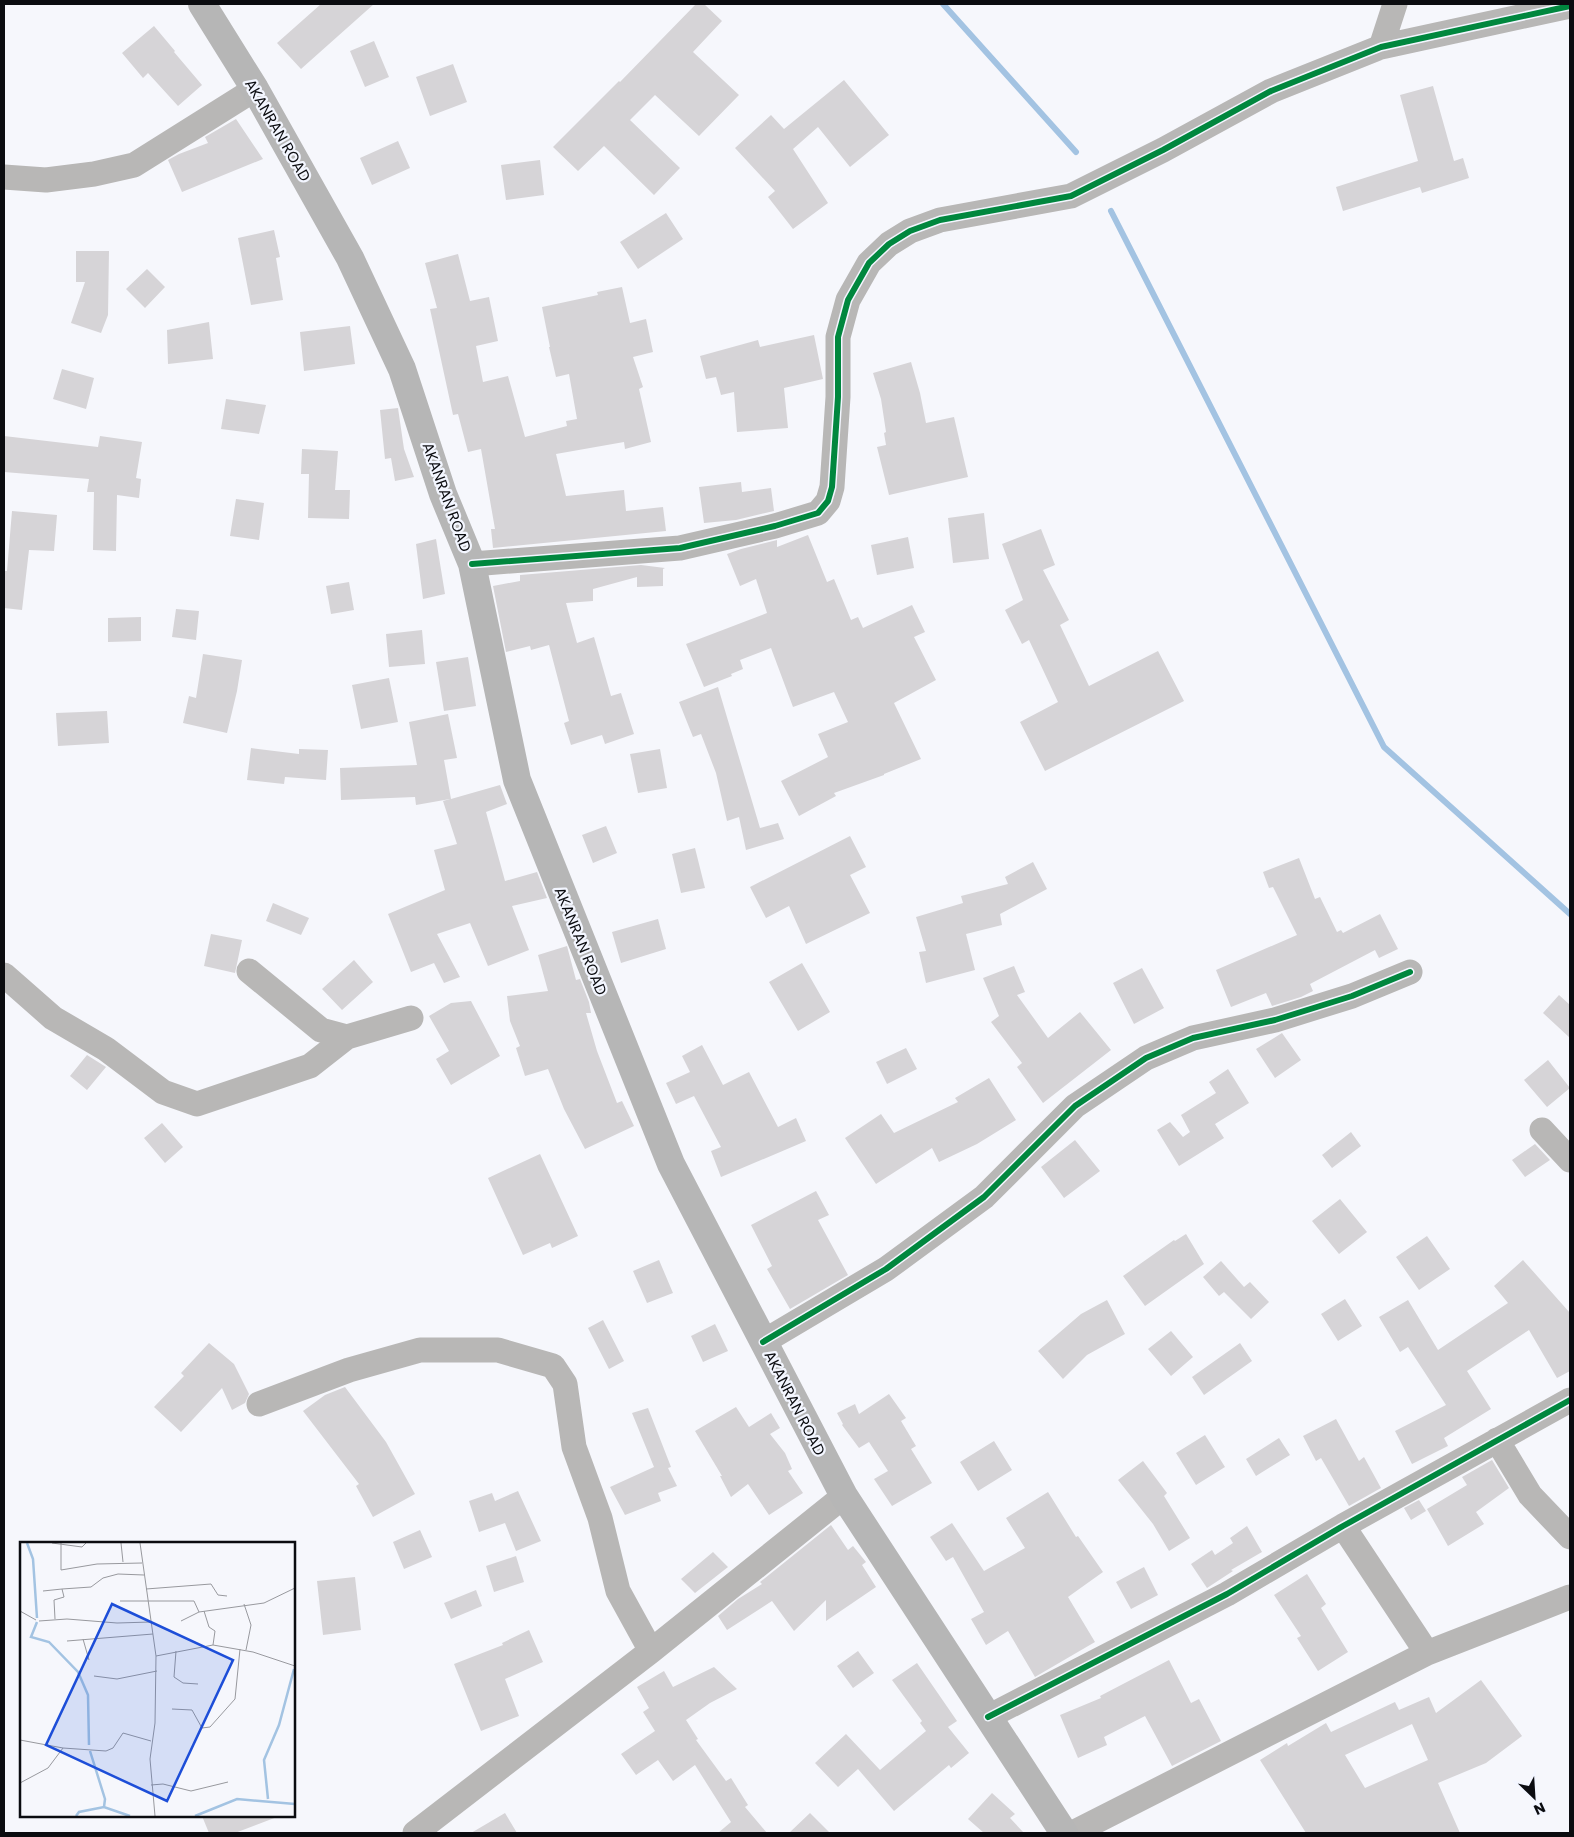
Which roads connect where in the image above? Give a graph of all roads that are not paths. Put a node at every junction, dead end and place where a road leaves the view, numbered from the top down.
1 (202, 4) edge
2 (1394, 4) edge
3 (1570, 6) edge
4 (1381, 48) junction
5 (255, 88) junction
6 (4, 177) edge
7 (472, 564) junction
8 (249, 971) dead end
9 (1410, 972) dead end
10 (4, 975) edge
11 (411, 1018) dead end
12 (347, 1037) junction
13 (1542, 1130) dead end
14 (1570, 1160) edge
15 (763, 1342) junction
16 (1570, 1400) edge
17 (259, 1404) dead end
18 (1497, 1440) junction
19 (844, 1496) junction
20 (1343, 1526) junction
21 (1570, 1537) edge
22 (1570, 1597) edge
23 (651, 1651) junction
24 (1427, 1654) junction
25 (988, 1717) junction
26 (415, 1833) edge
27 (1064, 1833) edge
28 (1073, 1833) edge

1 - 5 main road, AKANRAN ROAD
2 - 4 street
3 - 4 street
4 - 7 street
5 - 6 street
5 - 7 main road, AKANRAN ROAD
7 - 15 main road, AKANRAN ROAD
8 - 12 street
9 - 15 street
10 - 12 street
11 - 12 street
13 - 14 street
15 - 19 main road, AKANRAN ROAD
16 - 18 street
17 - 23 street
18 - 20 street
18 - 21 street
19 - 23 street
19 - 25 main road, AKANRAN ROAD
20 - 24 street
20 - 25 street
22 - 24 street
23 - 26 street
24 - 28 street
25 - 27 main road, AKANRAN ROAD

